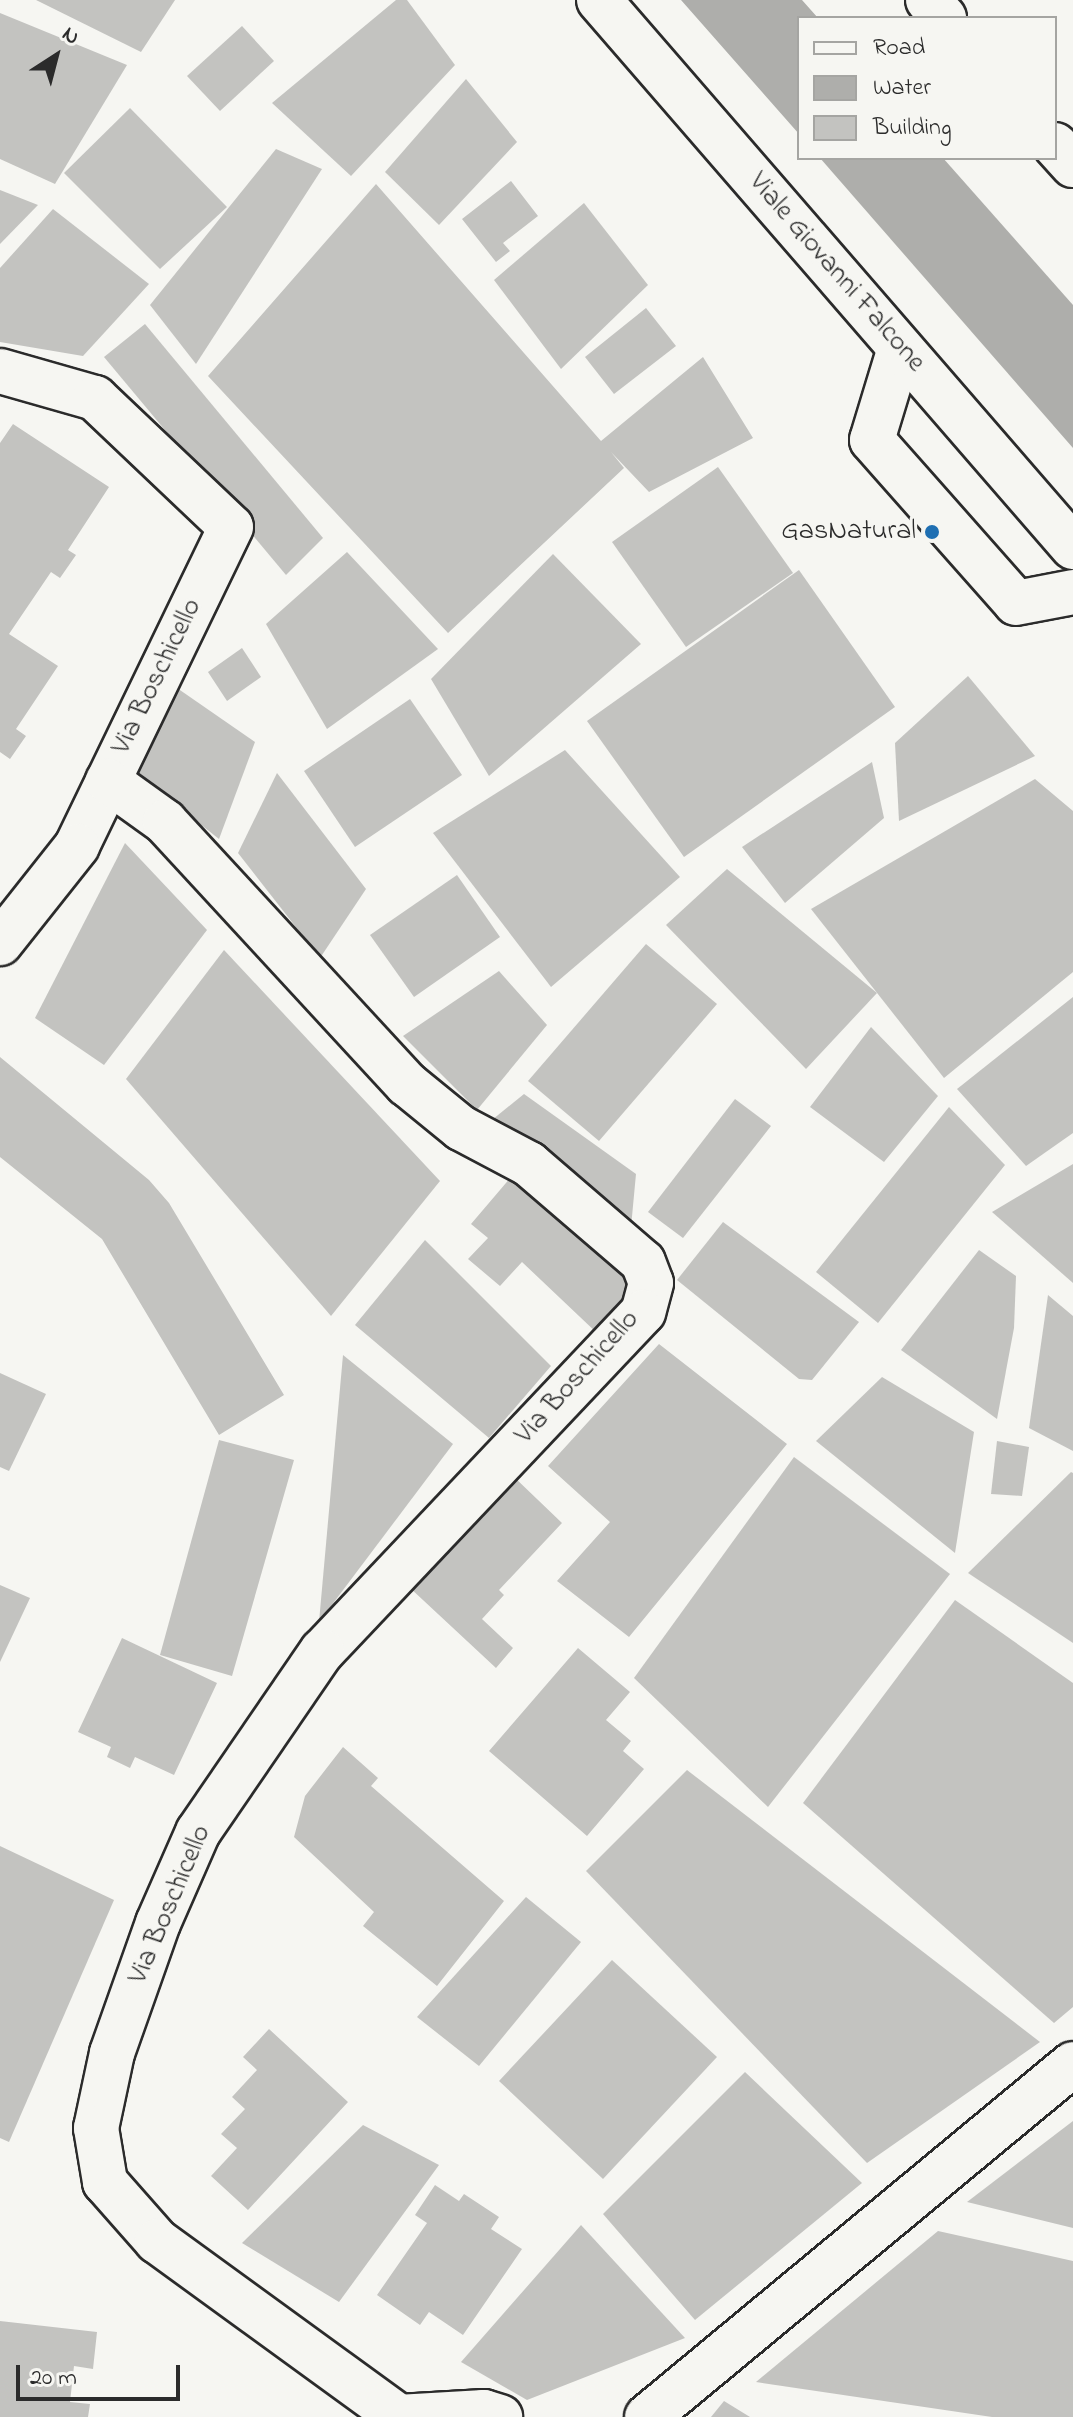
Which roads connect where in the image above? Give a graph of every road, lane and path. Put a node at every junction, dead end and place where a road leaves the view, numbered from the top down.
1 (599, 0) edge
2 (928, 0) edge
3 (942, 16) edge
4 (1057, 147) edge
5 (1073, 165) edge
6 (900, 348) junction
7 (5, 381) edge
8 (1073, 547) edge
9 (1073, 592) edge
10 (108, 781) junction
11 (0, 943) edge
12 (1073, 2064) edge
13 (399, 2417) edge
14 (500, 2417) edge
15 (647, 2417) edge

1 - 6 street, Viale Giovanni Falcone
2 - 3 street
4 - 5 street
6 - 8 street, Viale Giovanni Falcone
6 - 9 street
7 - 10 street, Via Boschicello
10 - 11 street, Via Boschicello
10 - 13 street, Via Boschicello
12 - 15 street
13 - 14 street

